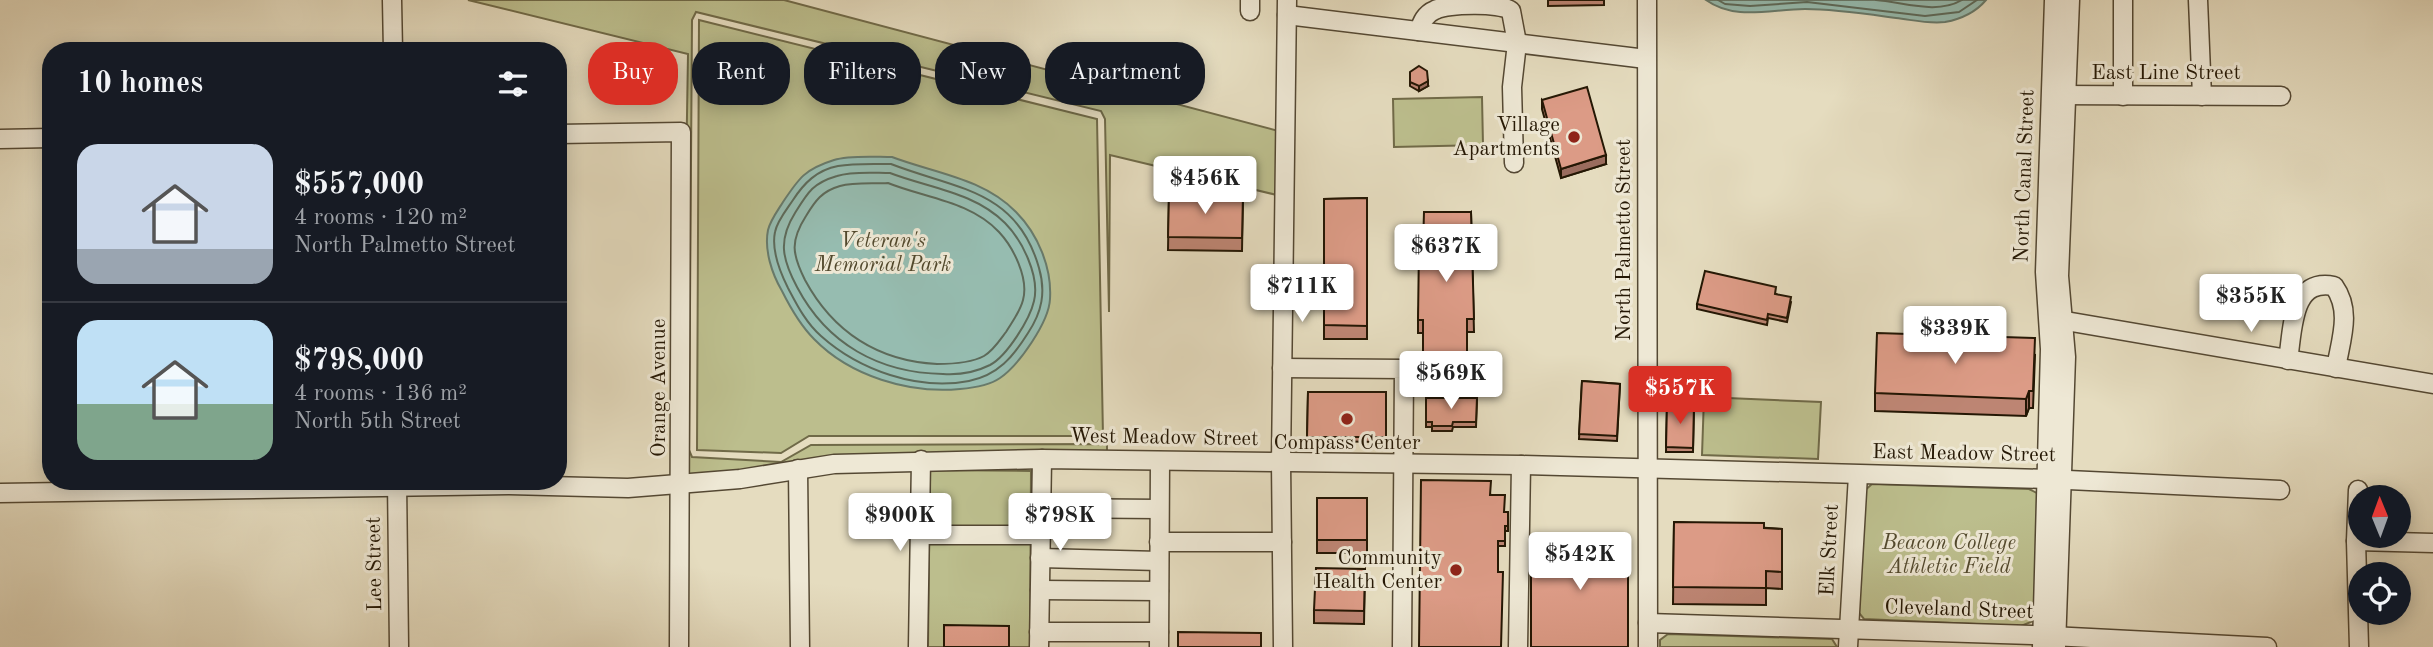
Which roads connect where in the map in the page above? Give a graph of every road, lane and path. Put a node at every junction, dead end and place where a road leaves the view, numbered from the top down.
1 (392, 0) edge
2 (1647, 0) edge
3 (2054, 0) edge
4 (2070, 0) edge
5 (2123, 0) edge
6 (2199, 0) edge
7 (1287, 8) edge
8 (1419, 31) junction
9 (393, 42) edge
10 (1517, 43) junction
11 (1647, 59) junction
12 (2058, 95) junction
13 (2123, 96) junction
14 (2202, 96) junction
15 (2281, 96) dead end
16 (567, 134) edge
17 (42, 138) edge
18 (0, 139) edge
19 (1514, 163) dead end
20 (2055, 319) junction
21 (2288, 359) junction
22 (1282, 368) junction
23 (2336, 368) junction
24 (2433, 384) edge
25 (1042, 459) junction
26 (921, 460) junction
27 (1160, 461) junction
28 (1281, 462) junction
29 (1405, 463) junction
30 (1521, 465) junction
31 (798, 469) junction
32 (1648, 469) junction
33 (1858, 475) junction
34 (2054, 479) junction
35 (681, 485) junction
36 (567, 486) edge
37 (132, 490) edge
38 (397, 490) edge
39 (2280, 490) dead end
40 (0, 493) edge
41 (1041, 508) junction
42 (1159, 509) junction
43 (920, 535) junction
44 (1041, 535) junction
45 (1282, 542) junction
46 (2412, 542) edge
47 (2433, 543) edge
48 (2356, 548) edge
49 (1159, 552) junction
50 (1041, 558) junction
51 (1040, 590) junction
52 (1159, 592) junction
53 (1648, 623) junction
54 (1849, 628) junction
55 (1039, 639) edge
56 (1159, 639) edge
57 (2049, 641) edge
58 (399, 647) edge
59 (679, 647) edge
60 (800, 647) edge
61 (918, 647) edge
62 (1283, 647) edge
63 (1402, 647) edge
64 (1518, 647) edge
65 (1648, 647) edge
66 (1848, 647) edge
67 (2267, 647) edge
68 (2359, 647) edge

1 - 9 street
2 - 11 street, North Palmetto Street
3 - 12 street, North Canal Street
4 - 12 street
5 - 13 street
6 - 14 street
7 - 8 street
7 - 22 street
8 - 10 street
8 - 10 street
10 - 11 street
10 - 19 street
11 - 32 street, North Palmetto Street
12 - 13 street, East Line Street
12 - 20 street, North Canal Street
13 - 14 street, East Line Street
14 - 15 street, East Line Street
16 - 35 street, Orange Avenue
17 - 18 street
20 - 21 street
20 - 34 street, North Canal Street
21 - 23 street
21 - 23 street
22 - 28 street
22 - 29 street
23 - 24 street
25 - 26 street, West Meadow Street
25 - 27 street, West Meadow Street
25 - 41 street
26 - 31 street, West Meadow Street
26 - 43 street
27 - 28 street, West Meadow Street
27 - 42 street
28 - 29 street, West Meadow Street
28 - 45 street
29 - 30 street, West Meadow Street
29 - 63 street
30 - 32 street, West Meadow Street
30 - 64 street
31 - 35 street, West Meadow Street
31 - 60 street
32 - 33 street, East Meadow Street
32 - 53 street, North Palmetto Street
33 - 34 street, East Meadow Street
33 - 54 street, Elk Street
34 - 39 street, East Meadow Street
34 - 57 street, North Canal Street
35 - 36 street, West Meadow Street
35 - 59 street, Orange Avenue
37 - 40 street, West Meadow Street
38 - 58 street, Lee Street
41 - 42 street
41 - 44 street
42 - 49 street
43 - 44 street
43 - 61 street
44 - 50 street
45 - 49 street
45 - 62 street
46 - 47 street
48 - 68 street
49 - 50 street
49 - 52 street
50 - 51 street
51 - 52 street
51 - 55 street
52 - 56 street
53 - 54 street, Cleveland Street
53 - 65 street, North Palmetto Street
54 - 57 street, Cleveland Street
54 - 66 street, Elk Street
55 - 56 street
57 - 67 street, Cleveland Street

